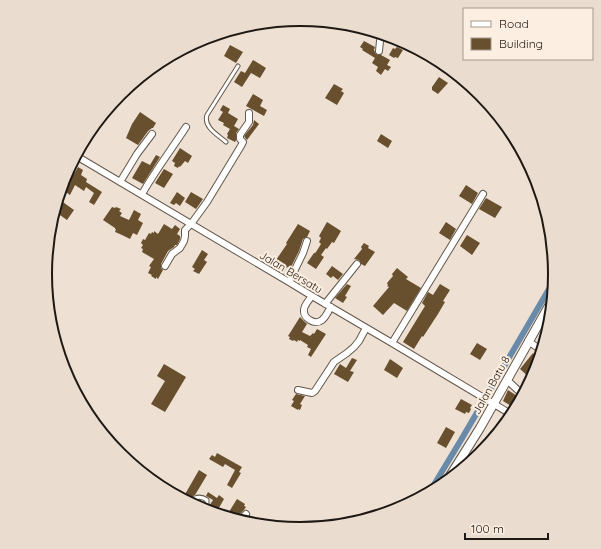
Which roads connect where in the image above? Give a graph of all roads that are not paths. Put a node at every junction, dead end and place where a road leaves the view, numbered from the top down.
1 (381, 39) edge
2 (379, 51) dead end
3 (238, 66) dead end
4 (249, 113) dead end
5 (186, 127) dead end
6 (152, 134) dead end
7 (226, 142) dead end
8 (81, 159) edge
9 (120, 182) junction
10 (142, 194) junction
11 (483, 194) dead end
12 (191, 224) junction
13 (307, 241) dead end
14 (357, 264) dead end
15 (165, 266) dead end
16 (289, 282) junction
17 (312, 296) junction
18 (328, 305) junction
19 (546, 310) edge
20 (366, 328) junction
21 (528, 341) junction
22 (392, 343) junction
23 (538, 348) edge
24 (506, 380) junction
25 (298, 390) dead end
26 (519, 392) edge
27 (492, 402) junction
28 (508, 412) edge
29 (453, 471) edge
30 (195, 499) edge
31 (207, 505) edge

1 - 2 street
3 - 7 lane
4 - 12 street
5 - 10 street
6 - 9 street
8 - 9 street, Jalan Bersatu
9 - 10 street, Jalan Bersatu
10 - 12 street, Jalan Bersatu
11 - 22 street
12 - 15 street
12 - 16 street, Jalan Bersatu
13 - 16 street
14 - 18 street
16 - 17 street, Jalan Bersatu
17 - 18 street, Jalan Bersatu
17 - 18 street
18 - 20 street, Jalan Bersatu
19 - 21 street, Jalan Batu 8
20 - 22 street, Jalan Bersatu
20 - 25 street
21 - 23 street
21 - 24 street, Jalan Batu 8
22 - 27 street, Jalan Bersatu
24 - 26 street
24 - 27 street, Jalan Batu 8
27 - 28 street, Jalan Bersatu
27 - 29 street, Jalan Batu 8
30 - 31 lane

